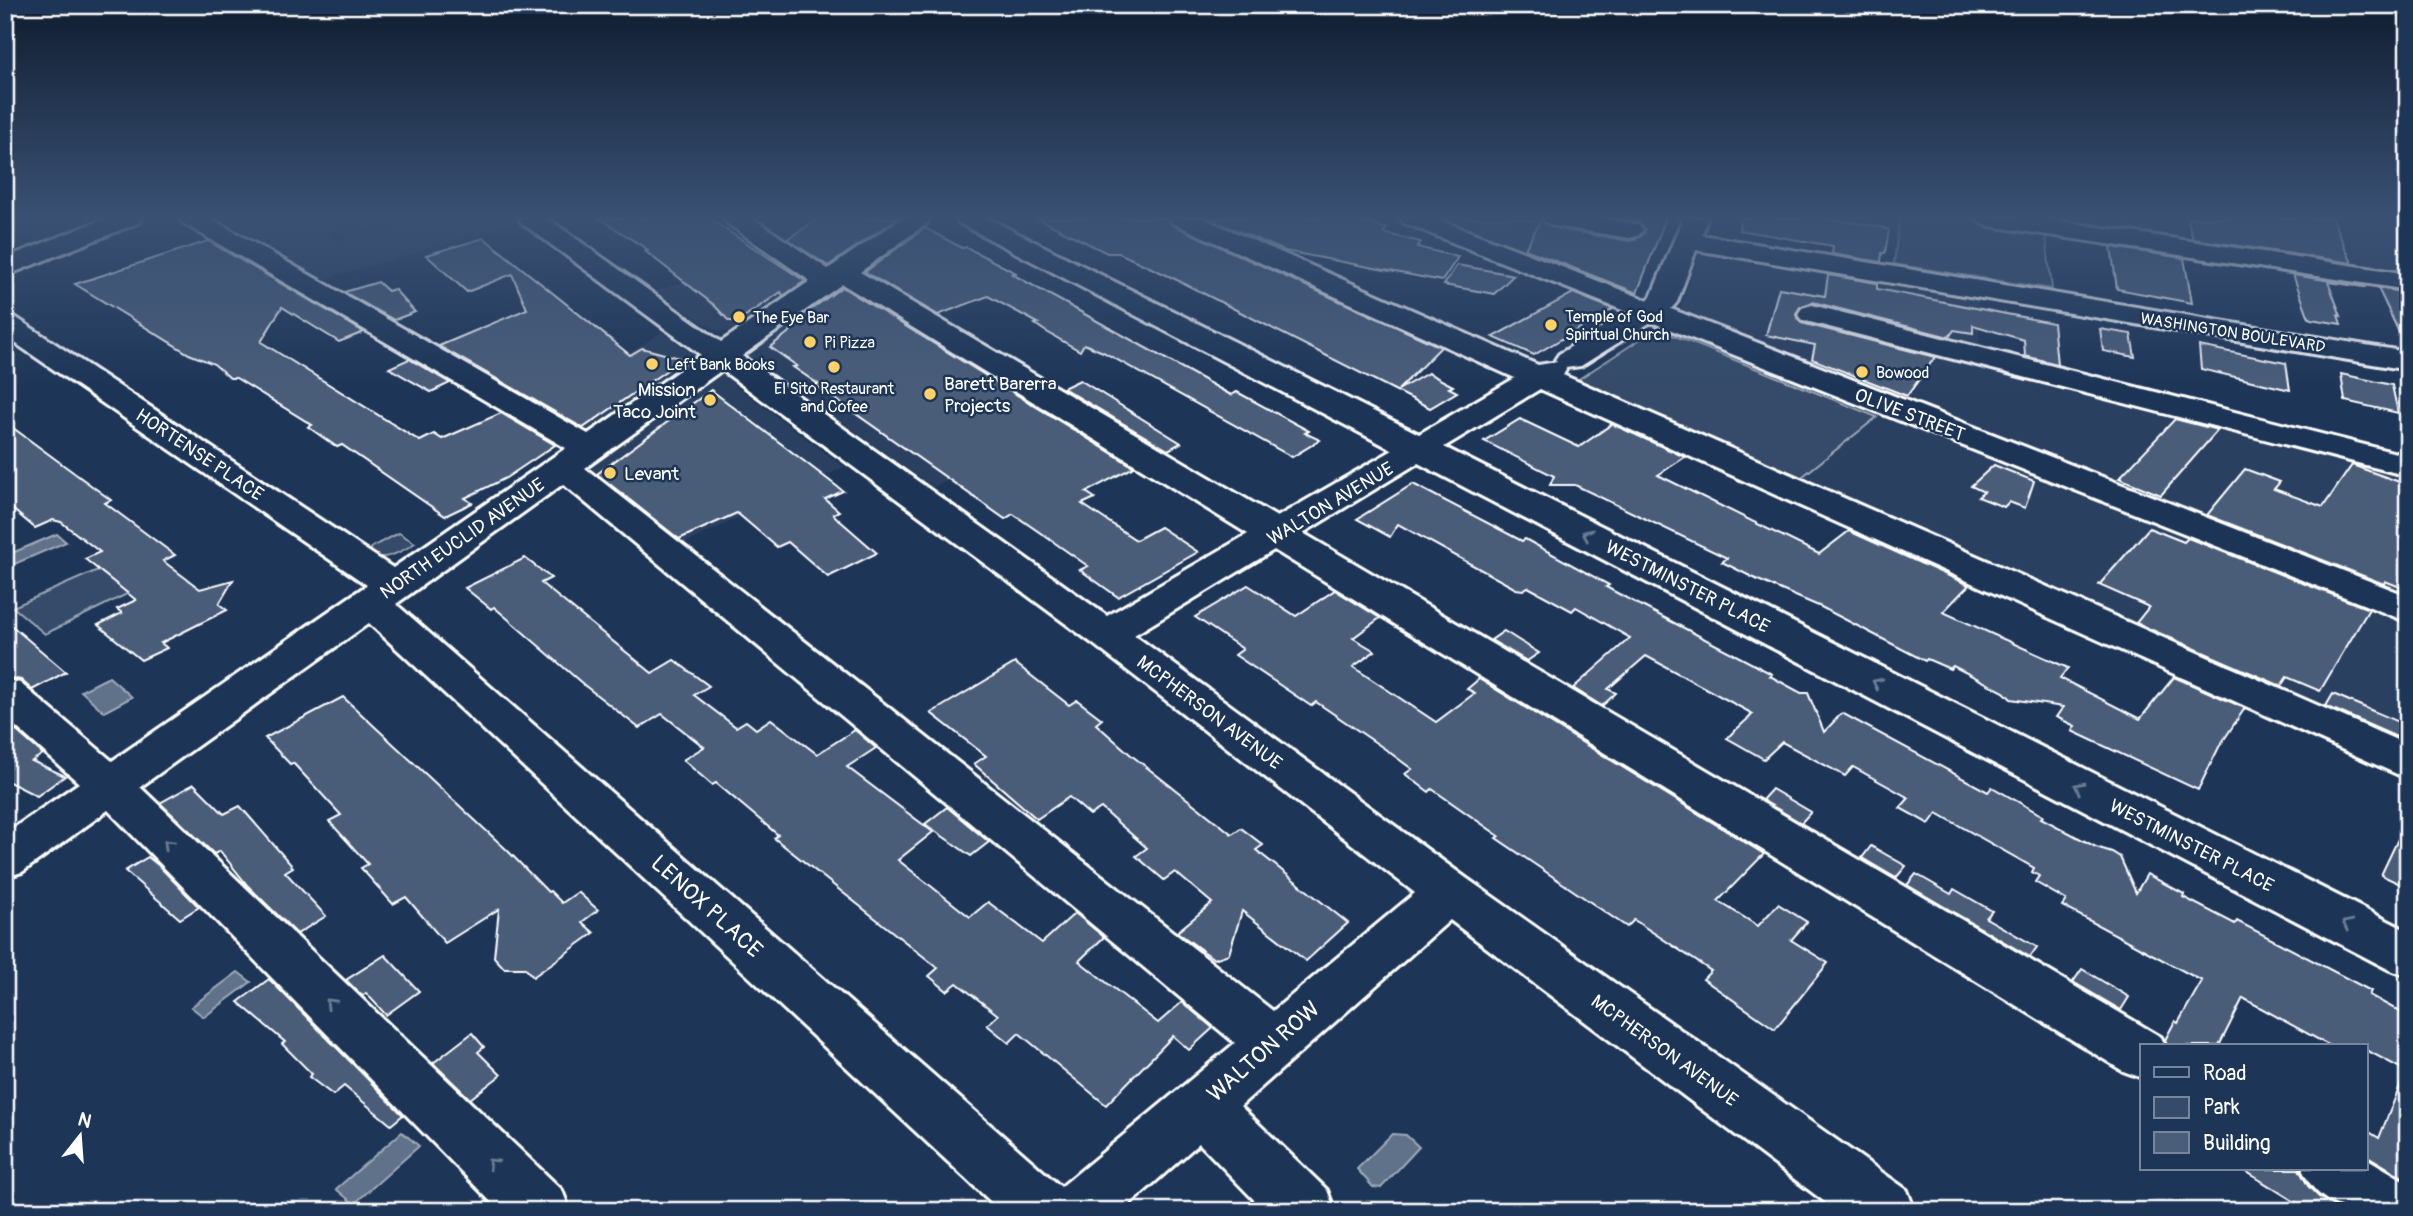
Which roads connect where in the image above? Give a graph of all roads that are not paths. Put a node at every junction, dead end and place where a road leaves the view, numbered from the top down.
1 (283, 275) edge
2 (610, 275) edge
3 (1079, 275) edge
4 (1322, 275) edge
5 (1555, 275) edge
6 (1674, 275) edge
7 (1822, 275) edge
8 (1889, 275) edge
9 (2361, 275) edge
10 (834, 276) joint
11 (2408, 282) edge
12 (1649, 312) junction
13 (5, 323) edge
14 (1808, 343) junction
15 (721, 355) junction
16 (2408, 361) edge
17 (1554, 369) junction
18 (1421, 449) junction
19 (576, 458) junction
20 (2408, 466) edge
21 (1276, 535) junction
22 (382, 594) junction
23 (2408, 610) edge
24 (1107, 634) junction
25 (5, 693) edge
26 (2408, 763) edge
27 (110, 785) junction
28 (5, 859) edge
29 (1449, 892) junction
30 (2408, 955) edge
31 (1274, 1043) junction
32 (2140, 1053) edge
33 (1200, 1105) junction
34 (2333, 1170) edge
35 (541, 1211) edge
36 (1044, 1211) edge
37 (1078, 1211) edge
38 (1306, 1211) edge
39 (1886, 1211) edge
40 (2400, 1211) edge

1 - 19 street
2 - 15 street, MCPHERSON AVENUE
3 - 18 street, WESTMINSTER PLACE
4 - 17 street
5 - 12 street, OLIVE STREET
6 - 12 street, WALTON AVENUE
7 - 14 street
8 - 16 street, WASHINGTON BOULEVARD
9 - 11 street
10 - 15 street, NORTH EUCLID AVENUE
10 - 21 street
12 - 14 street, OLIVE STREET
12 - 17 street, WALTON AVENUE
13 - 22 street, HORTENSE PLACE
14 - 20 street
14 - 23 street, OLIVE STREET
15 - 19 street, NORTH EUCLID AVENUE
15 - 24 street, MCPHERSON AVENUE
17 - 18 street, WALTON AVENUE
17 - 26 street
18 - 21 street, WALTON AVENUE
30 -> 18 street, WESTMINSTER PLACE
19 - 22 street, NORTH EUCLID AVENUE
19 - 31 street
21 - 24 street, WALTON AVENUE
21 - 32 street
22 - 27 street, NORTH EUCLID AVENUE
22 - 36 street, LENOX PLACE
24 - 29 street, MCPHERSON AVENUE
25 - 27 street
27 - 28 street, NORTH EUCLID AVENUE
35 -> 27 street
29 - 31 street, WALTON ROW
29 - 39 street, MCPHERSON AVENUE
31 - 33 street, WALTON ROW
33 - 37 street, WALTON ROW
33 - 38 street
34 - 40 street

